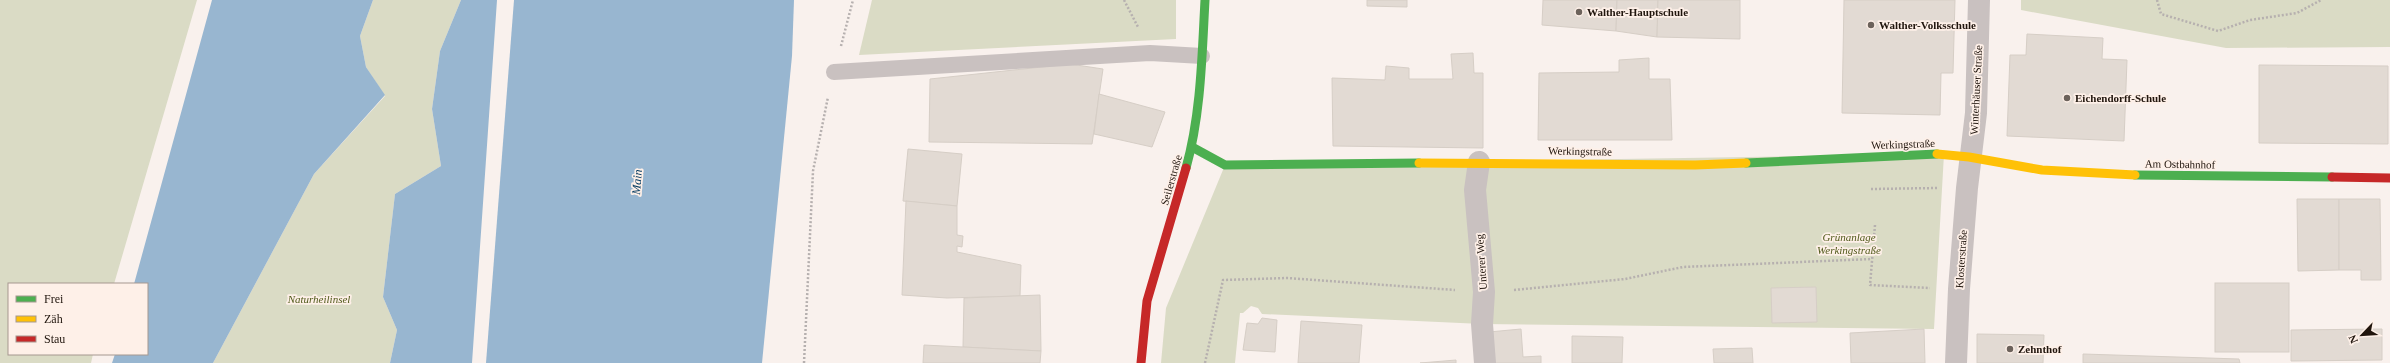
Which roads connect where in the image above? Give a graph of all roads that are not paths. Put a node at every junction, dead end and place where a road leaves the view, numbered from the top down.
1 (1205, 0) edge
2 (1979, 0) edge
3 (1202, 56) junction
4 (834, 72) road end
5 (1192, 147) junction
6 (1972, 156) junction
7 (1479, 162) junction
8 (2390, 178) edge
9 (1141, 363) edge
10 (1485, 363) edge
11 (1956, 363) edge

1 - 3 street, Seilerstraße
2 - 6 street, Winterhäuser Straße
3 - 4 lane
3 - 5 street, Seilerstraße
5 - 7 street, Werkingstraße
5 - 9 street, Seilerstraße
6 - 7 street, Werkingstraße
6 - 8 street, Am Ostbahnhof
6 - 11 street, Klosterstraße
7 - 10 street, Unterer Weg

